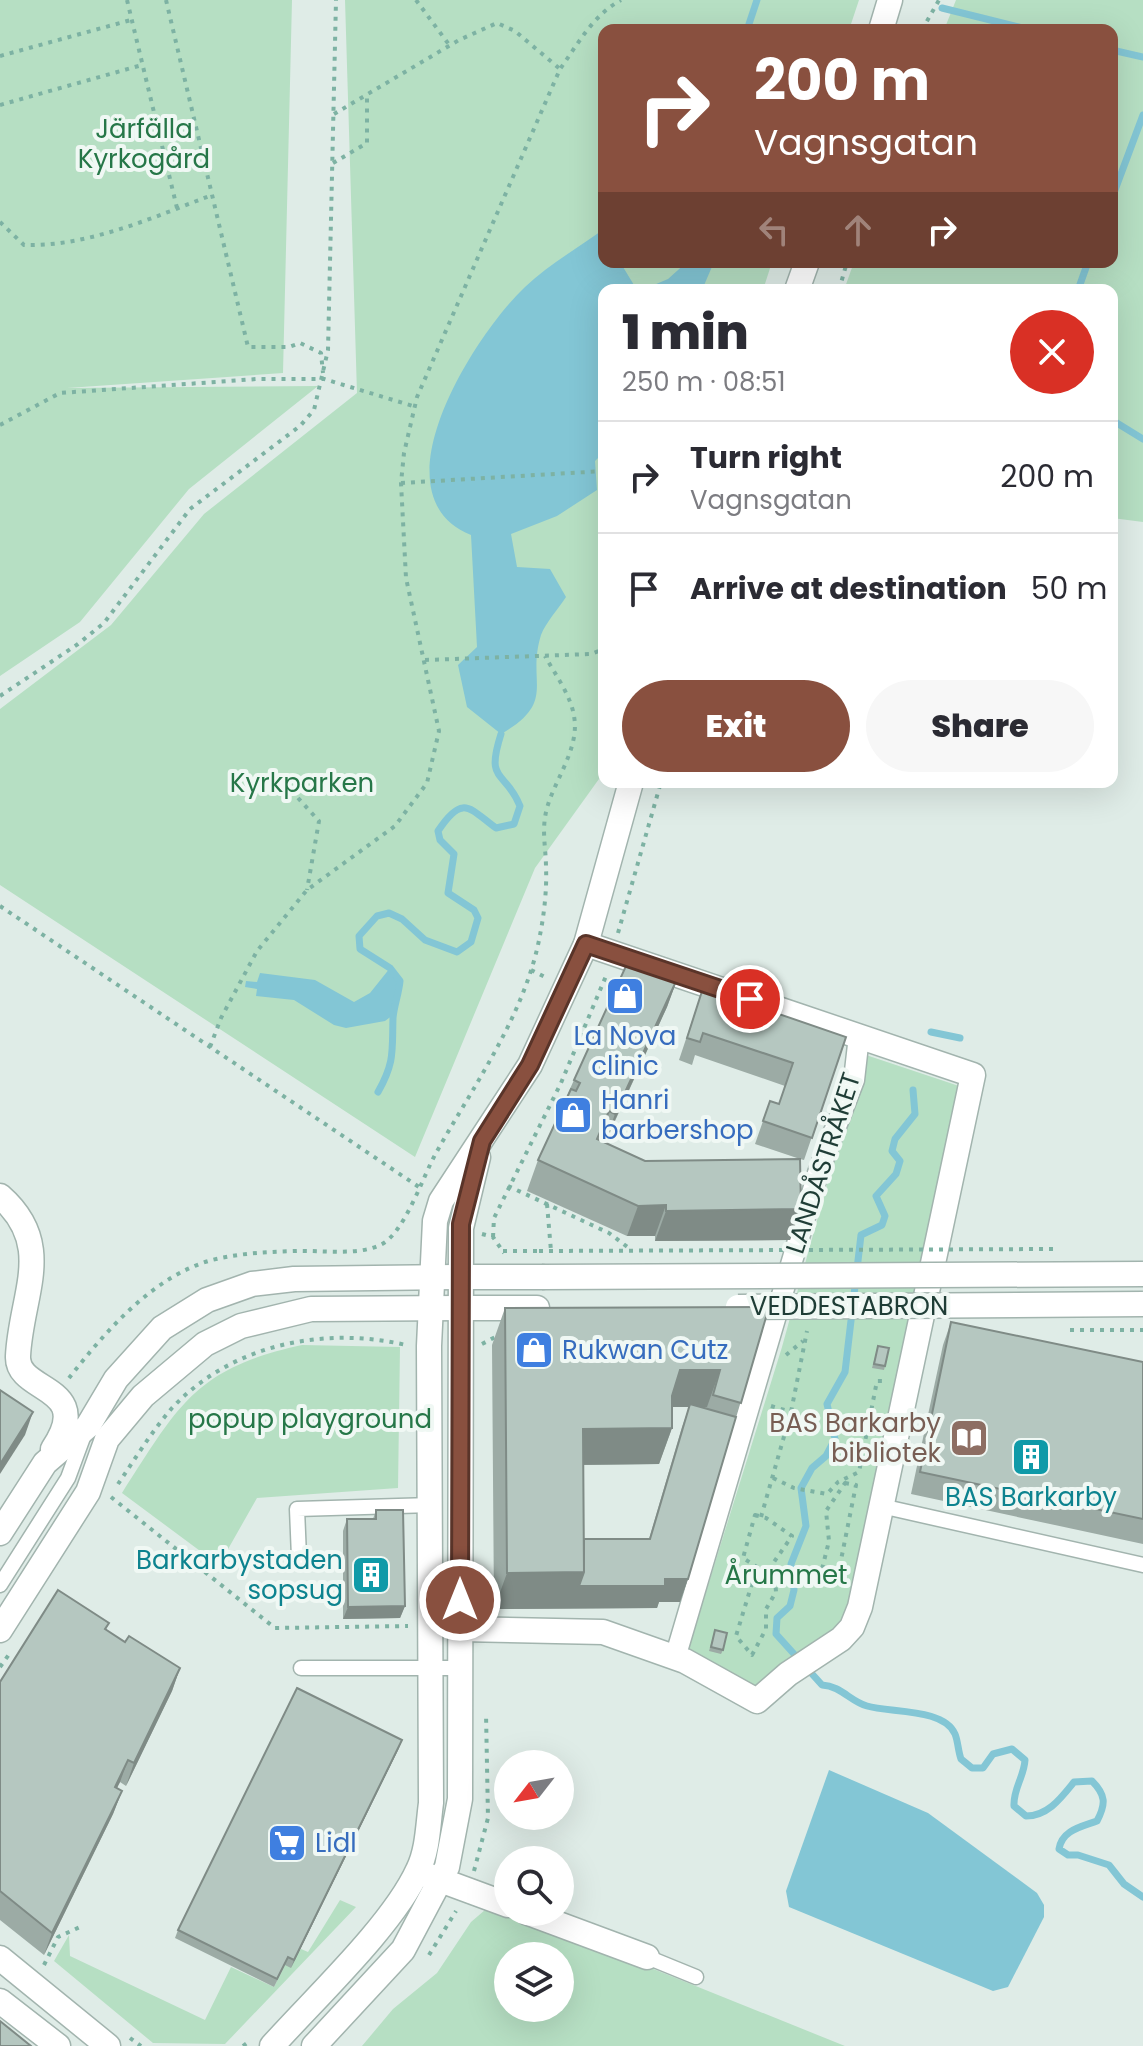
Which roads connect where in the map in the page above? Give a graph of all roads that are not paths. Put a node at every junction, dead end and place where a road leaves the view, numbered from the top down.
1 (890, 0) edge
2 (883, 24) edge
3 (629, 788) edge
4 (586, 944) junction
5 (859, 1036) junction
6 (482, 1141) junction
7 (0, 1196) edge
8 (931, 1267) junction
9 (957, 1269) dead end
10 (1143, 1274) edge
11 (432, 1277) junction
12 (460, 1277) junction
13 (1143, 1304) edge
14 (719, 1307) edge
15 (459, 1308) junction
16 (552, 1308) edge
17 (431, 1309) junction
18 (98, 1432) junction
19 (45, 1463) junction
20 (68, 1478) junction
21 (432, 1505) junction
22 (881, 1506) junction
23 (0, 1533) edge
24 (299, 1557) dead end
25 (1143, 1565) edge
26 (0, 1585) edge
27 (460, 1629) junction
28 (0, 1630) edge
29 (675, 1658) junction
30 (429, 1667) junction
31 (301, 1668) dead end
32 (460, 1668) junction
33 (418, 1871) junction
34 (441, 1880) junction
35 (494, 1900) edge
36 (564, 1926) edge
37 (647, 1957) joint
38 (0, 1958) edge
39 (696, 1977) dead end
40 (0, 2001) edge
41 (58, 2046) edge
42 (108, 2046) edge
43 (272, 2046) edge
44 (314, 2046) edge

1 - 2 street
3 - 4 street
4 - 5 street
4 - 6 street
5 - 8 street
5 - 29 street, LANDÅSTRÅKET
6 - 11 street
6 - 12 street
7 - 19 street
8 - 9 lane
8 - 22 street
10 - 12 street, VEDDESTABRON, bridge
11 - 12 street, VEDDESTABRON
11 - 17 street
11 - 18 street, VEDDESTABRON
12 - 15 street
13 - 14 street, VEDDESTABRON, bridge
15 - 16 street
15 - 17 street
15 - 27 street
17 - 18 street
17 - 21 street
18 - 19 street
18 - 20 lane
18 - 20 lane
18 - 28 street
19 - 23 street
20 - 26 lane
21 - 24 lane
21 - 30 street
22 - 25 lane
22 - 29 street
27 - 29 street
27 - 32 street
30 - 31 lane
30 - 32 lane
30 - 33 street
32 - 34 street
33 - 34 street
33 - 43 street
34 - 35 street
34 - 44 street
36 - 37 street
37 - 39 lane
38 - 42 street
40 - 41 street

